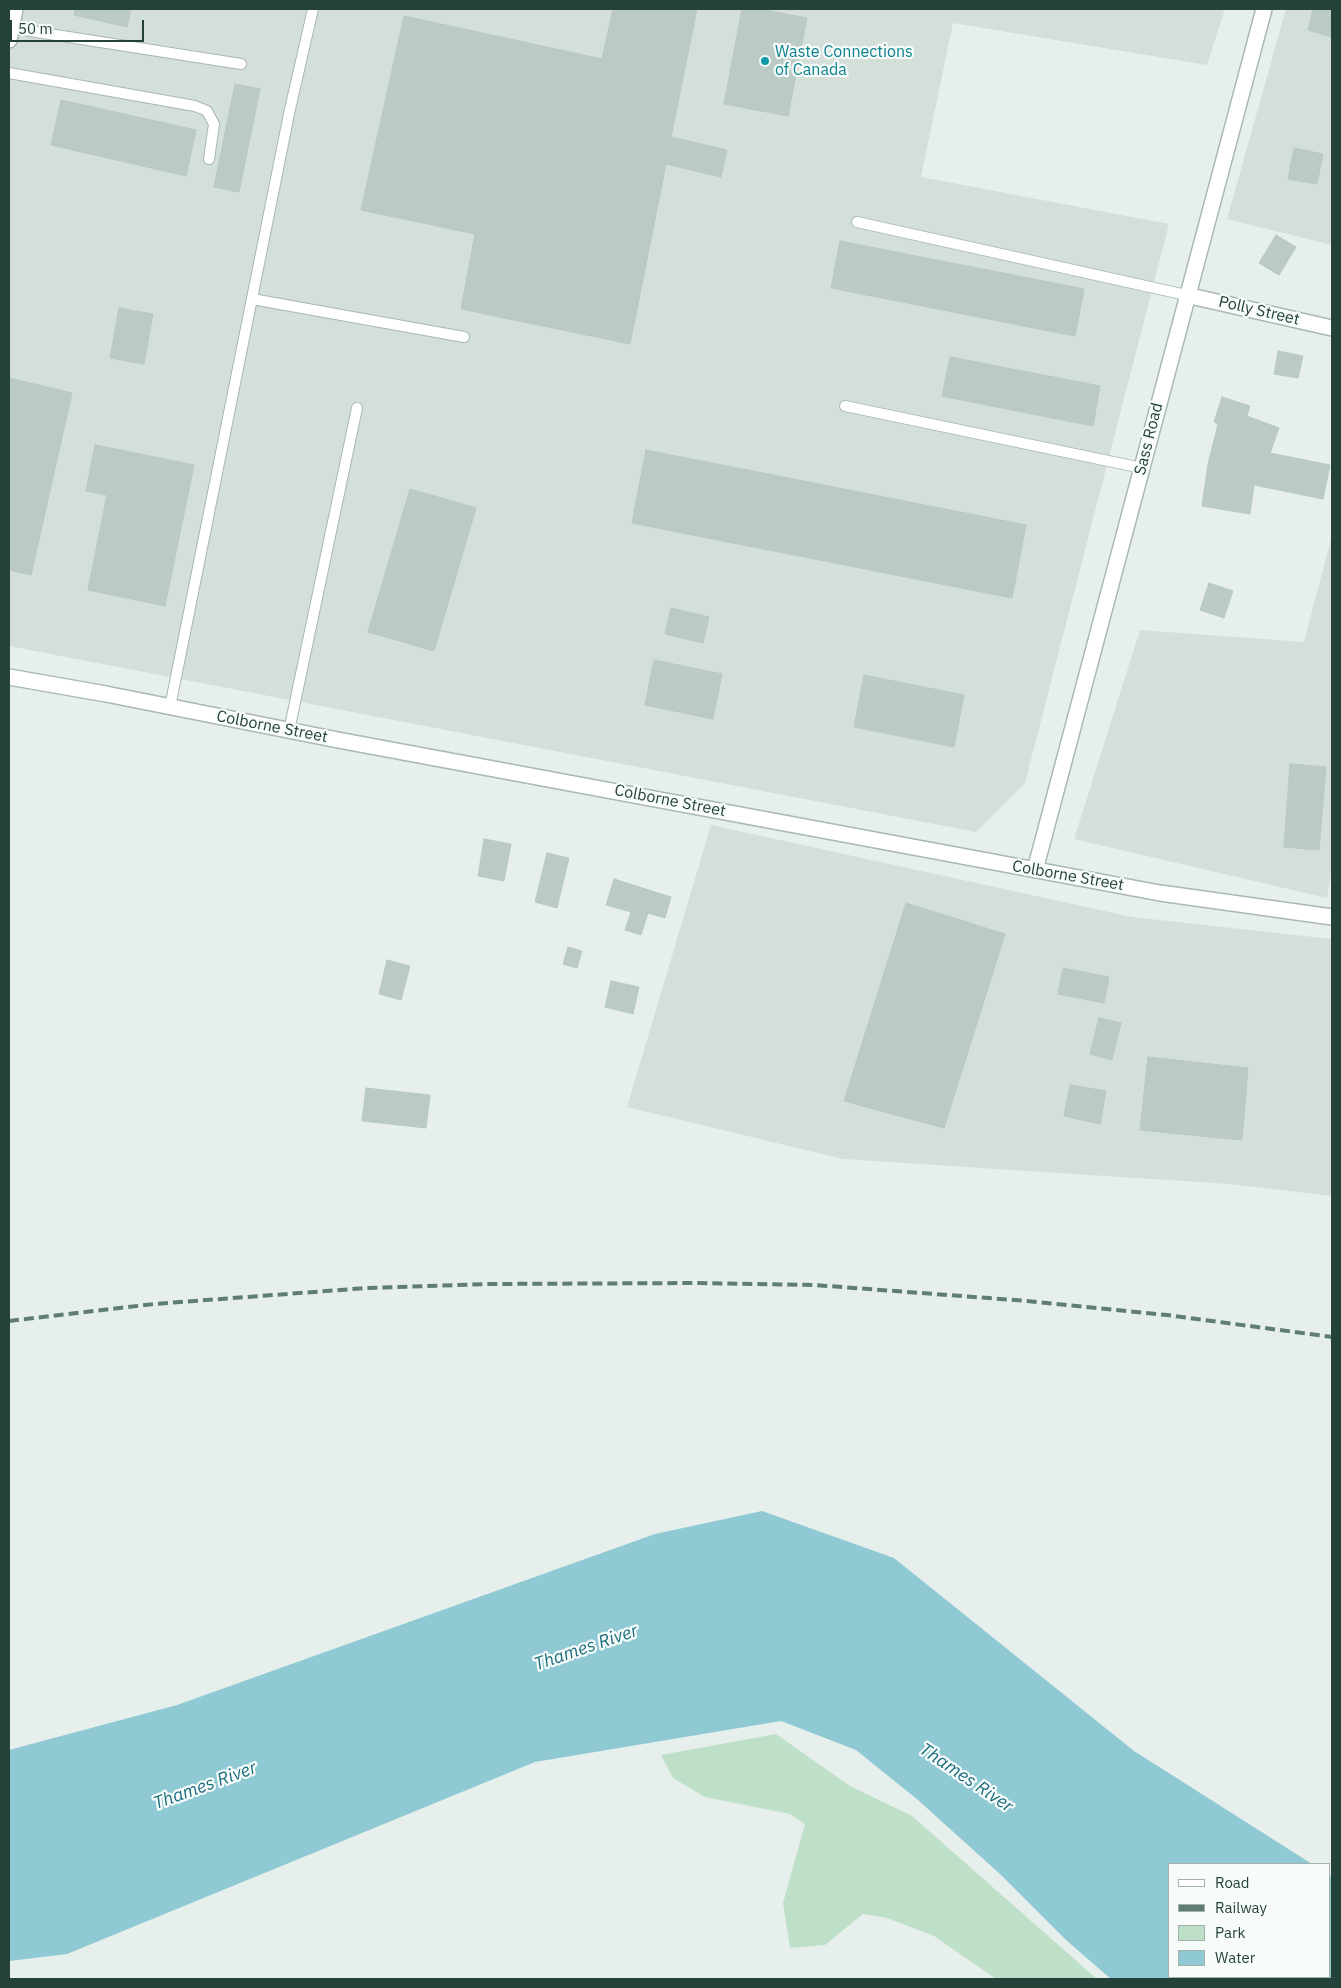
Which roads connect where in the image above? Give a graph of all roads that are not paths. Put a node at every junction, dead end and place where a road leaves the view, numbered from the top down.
1 (15, 9) edge
2 (313, 9) edge
3 (1264, 9) edge
4 (10, 34) edge
5 (241, 64) dead end
6 (9, 73) edge
7 (210, 159) dead end
8 (857, 222) dead end
9 (1186, 295) junction
10 (252, 299) junction
11 (1332, 328) edge
12 (464, 337) dead end
13 (845, 406) dead end
14 (357, 408) dead end
15 (1142, 468) junction
16 (9, 677) edge
17 (170, 707) junction
18 (289, 731) junction
19 (1034, 870) junction
20 (1332, 917) edge

1 - 4 street
2 - 10 lane
3 - 9 street, Sass Road
4 - 5 lane
6 - 7 lane
8 - 9 lane
9 - 11 street, Polly Street
9 - 15 street, Sass Road
10 - 12 lane
10 - 17 lane
13 - 15 lane
14 - 18 lane
15 - 19 street, Sass Road
16 - 17 street, Colborne Street
17 - 18 street, Colborne Street
18 - 19 street, Colborne Street
19 - 20 street, Colborne Street

